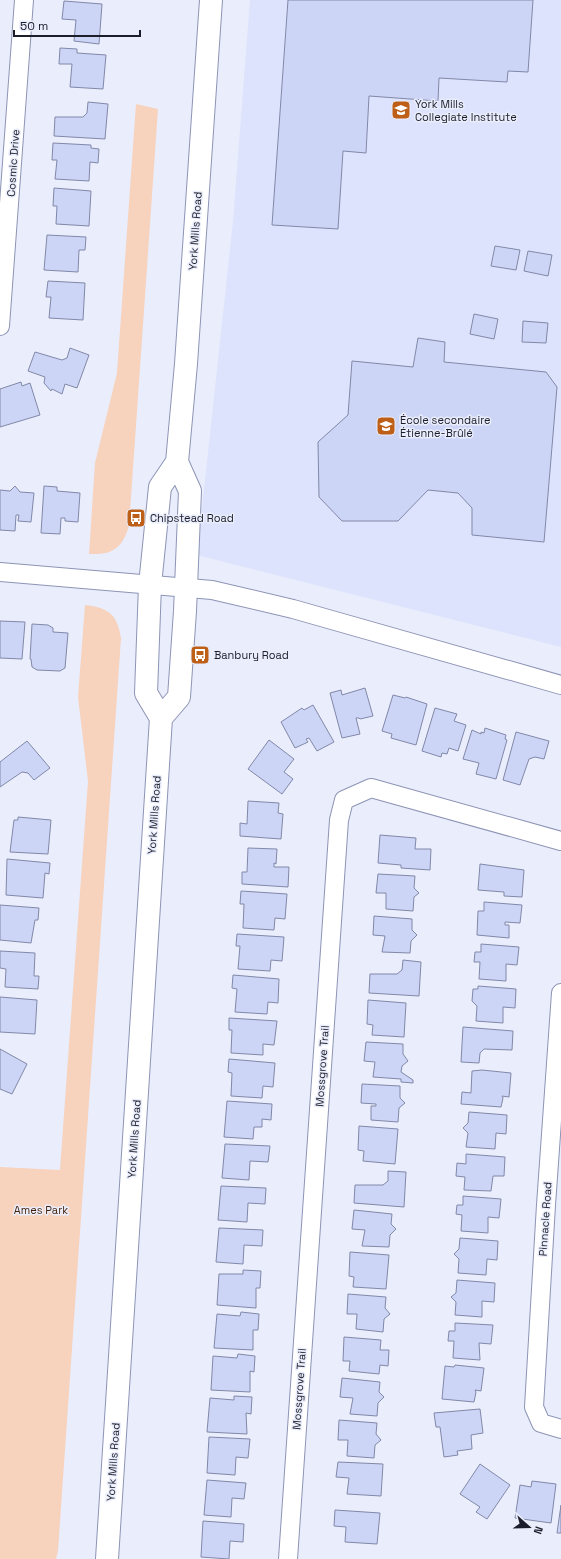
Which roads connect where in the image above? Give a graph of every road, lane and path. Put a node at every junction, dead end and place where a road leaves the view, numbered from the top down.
1 (24, 0) edge
2 (211, 0) edge
3 (0, 326) edge
4 (177, 462) junction
5 (0, 572) edge
6 (150, 585) junction
7 (187, 587) junction
8 (561, 685) edge
9 (161, 718) junction
10 (561, 840) edge
11 (561, 993) edge
12 (553, 1205) edge
13 (561, 1429) edge
14 (107, 1559) edge
15 (288, 1559) edge

1 - 3 street, Cosmic Drive
2 - 4 main road, York Mills Road
4 - 6 main road, York Mills Road
4 - 7 main road, York Mills Road
5 - 6 street
6 - 7 street
6 - 9 main road, York Mills Road
7 - 8 street
7 - 9 main road, York Mills Road
9 - 14 main road, York Mills Road
10 - 15 street, Mossgrove Trail
11 - 12 street, Pinnacle Road
12 - 13 street, Pinnacle Road

